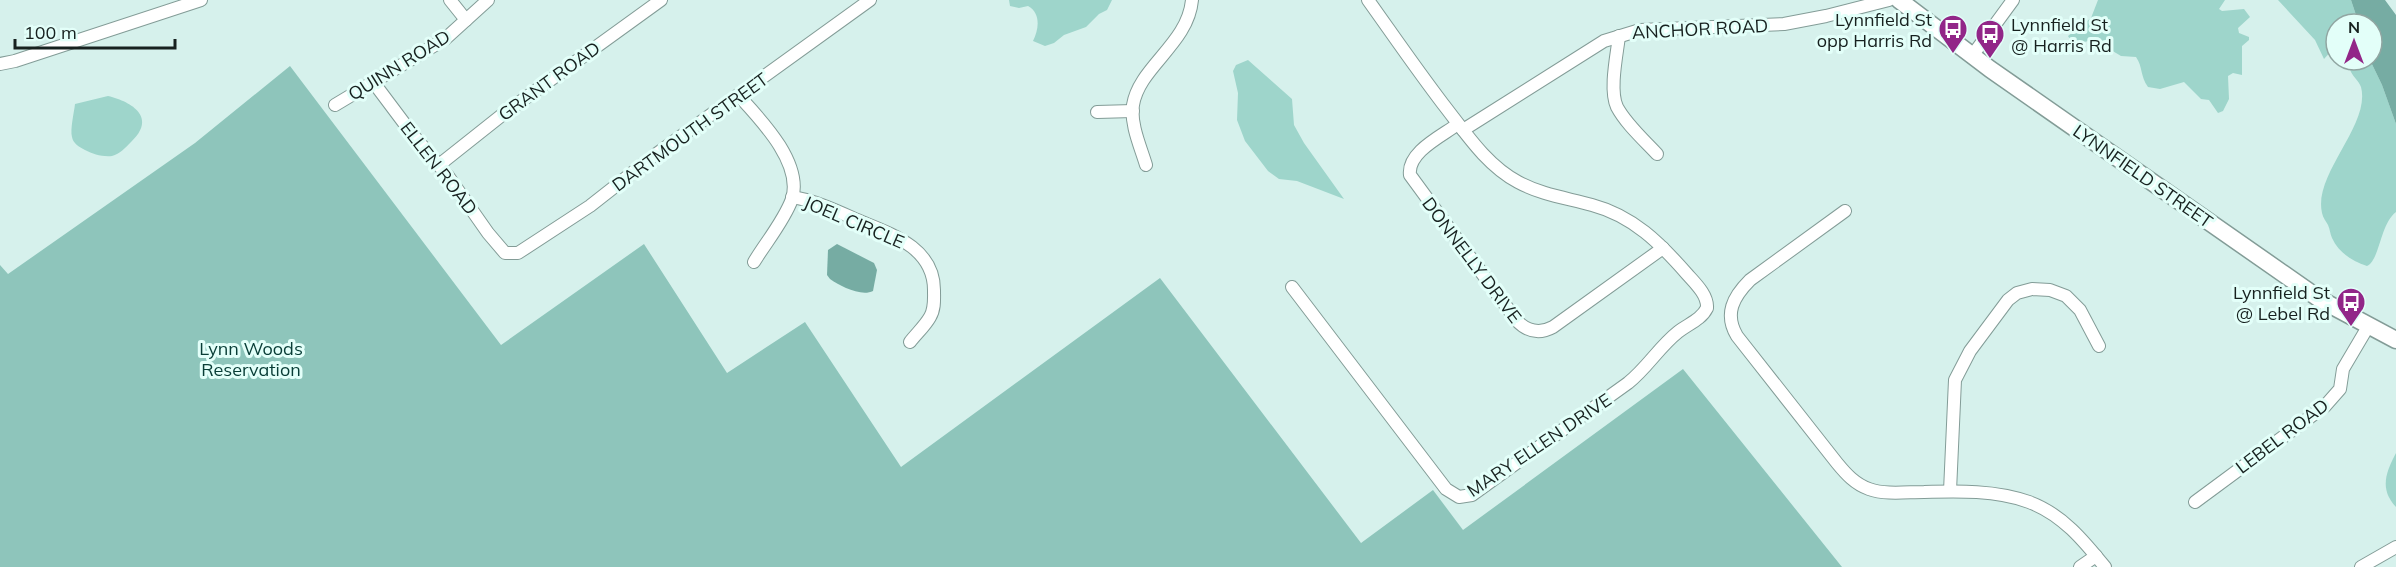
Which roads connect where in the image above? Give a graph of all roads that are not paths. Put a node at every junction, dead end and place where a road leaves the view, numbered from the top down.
1 (201, 0) edge
2 (450, 0) edge
3 (488, 0) edge
4 (661, 0) edge
5 (870, 0) edge
6 (1192, 0) edge
7 (1368, 0) edge
8 (1889, 0) edge
9 (1899, 0) edge
10 (2013, 0) edge
11 (466, 20) junction
12 (1619, 36) junction
13 (1972, 56) junction
14 (0, 64) edge
15 (374, 83) junction
16 (739, 96) junction
17 (335, 105) dead end
18 (1133, 111) junction
19 (1097, 112) dead end
20 (1461, 127) junction
21 (1657, 154) dead end
22 (439, 165) junction
23 (1146, 165) dead end
24 (792, 197) junction
25 (1845, 210) dead end
26 (1663, 248) junction
27 (505, 253) joint
28 (754, 262) dead end
29 (1292, 287) dead end
30 (2369, 326) junction
31 (2396, 340) edge
32 (910, 342) dead end
33 (2099, 346) dead end
34 (1950, 491) junction
35 (2194, 502) dead end
36 (2396, 547) edge
37 (2096, 556) junction
38 (2080, 567) edge
39 (2105, 567) edge
40 (2361, 567) edge

1 - 14 street
2 - 11 street
3 - 11 street, QUINN ROAD
4 - 22 street, GRANT ROAD
5 - 16 street, DARTMOUTH STREET
6 - 18 street
7 - 20 street
8 - 12 street, ANCHOR ROAD
9 - 13 main road, LYNNFIELD STREET
10 - 13 street
11 - 15 street, QUINN ROAD
12 - 20 street, ANCHOR ROAD
12 - 21 street
13 - 30 main road, LYNNFIELD STREET
15 - 17 street, QUINN ROAD
15 - 22 street, ELLEN ROAD
16 - 24 street
16 - 27 street, DARTMOUTH STREET
18 - 19 street
18 - 23 street
20 - 26 street
20 - 26 street, DONNELLY DRIVE
22 - 27 street, ELLEN ROAD
24 - 28 street
24 - 32 street, JOEL CIRCLE
25 - 34 street
26 - 29 street, MARY ELLEN DRIVE
30 - 31 main road, LYNNFIELD STREET
30 - 35 street, LEBEL ROAD
33 - 34 street
34 - 37 street
36 - 40 street
37 - 38 street
37 - 39 street

